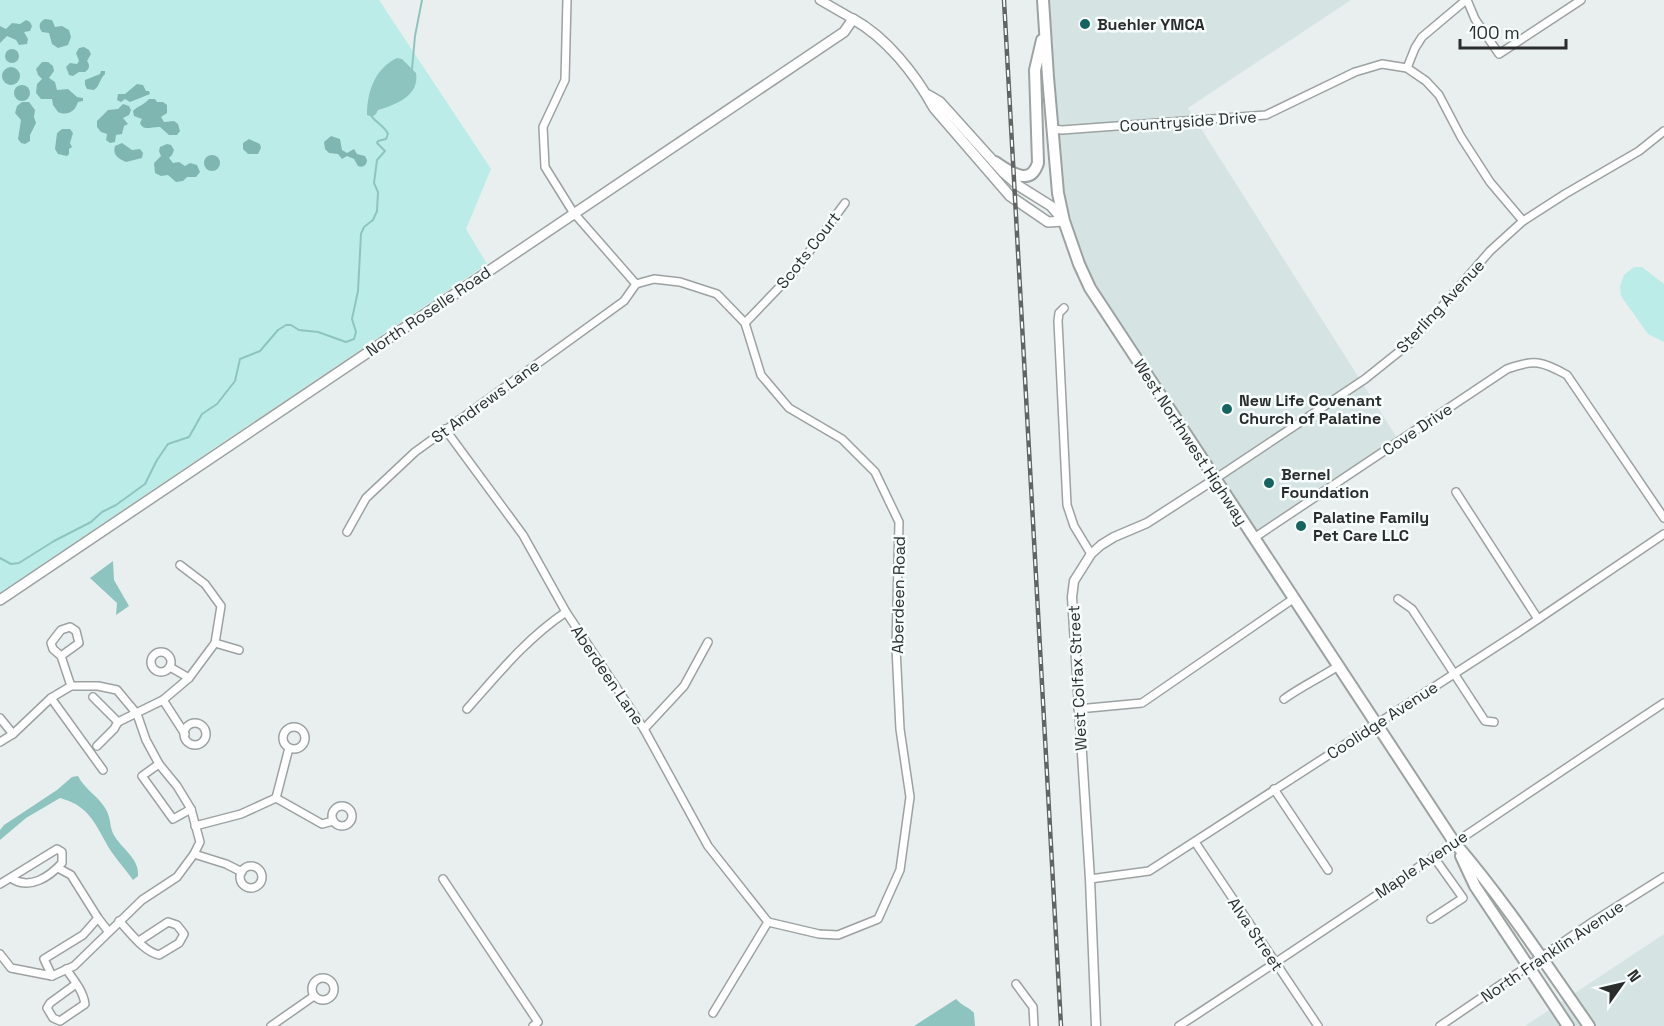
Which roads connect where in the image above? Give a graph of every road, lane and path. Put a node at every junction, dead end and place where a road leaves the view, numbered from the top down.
1 (567, 0) edge
2 (820, 0) edge
3 (1043, 0) edge
4 (1467, 0) edge
5 (1581, 0) edge
6 (853, 19) junction
7 (1045, 28) junction
8 (1407, 68) junction
9 (926, 93) junction
10 (1053, 129) junction
11 (1664, 131) edge
12 (994, 162) junction
13 (845, 203) dead end
14 (573, 213) junction
15 (1064, 221) junction
16 (1523, 221) junction
17 (636, 284) junction
18 (1064, 308) dead end
19 (745, 323) junction
20 (446, 429) junction
21 (1215, 479) junction
22 (1456, 492) dead end
23 (1664, 518) edge
24 (347, 532) dead end
25 (1664, 534) edge
26 (1254, 538) junction
27 (1091, 554) junction
28 (180, 565) dead end
29 (1293, 599) junction
30 (1398, 599) dead end
31 (0, 600) edge
32 (566, 612) junction
33 (1538, 619) junction
34 (708, 642) dead end
35 (215, 643) junction
36 (239, 650) dead end
37 (61, 656) junction
38 (1338, 666) junction
39 (170, 667) dead end
40 (1455, 673) junction
41 (189, 678) junction
42 (71, 686) junction
43 (93, 697) dead end
44 (51, 698) junction
45 (1284, 699) dead end
46 (163, 700) junction
47 (1664, 703) edge
48 (467, 709) dead end
49 (1078, 709) junction
50 (137, 714) junction
51 (0, 718) edge
52 (118, 722) junction
53 (1494, 722) dead end
54 (1376, 724) junction
55 (644, 729) junction
56 (13, 734) junction
57 (185, 734) dead end
58 (0, 742) edge
59 (97, 746) dead end
60 (290, 748) dead end
61 (159, 764) junction
62 (103, 770) dead end
63 (1275, 789) junction
64 (276, 798) junction
65 (191, 809) junction
66 (333, 821) dead end
67 (195, 826) junction
68 (1195, 842) junction
69 (1454, 842) junction
70 (194, 854) junction
71 (1433, 856) junction
72 (58, 868) junction
73 (1328, 870) dead end
74 (242, 872) dead end
75 (1664, 877) edge
76 (11, 878) junction
77 (443, 879) dead end
78 (1090, 879) junction
79 (0, 884) edge
80 (98, 918) junction
81 (1431, 919) dead end
82 (120, 921) junction
83 (768, 922) junction
84 (108, 931) junction
85 (139, 941) junction
86 (0, 954) edge
87 (1541, 957) junction
88 (1276, 963) junction
89 (1528, 966) junction
90 (66, 969) junction
91 (52, 976) junction
92 (76, 984) junction
93 (1016, 984) dead end
94 (314, 996) dead end
95 (713, 1013) dead end
96 (284, 1019) junction
97 (536, 1024) edge
98 (272, 1026) edge
99 (288, 1026) edge
100 (1034, 1026) edge
101 (1096, 1026) edge
102 (1179, 1026) edge
103 (1318, 1026) edge
104 (1440, 1026) edge
105 (1568, 1026) edge
106 (1588, 1026) edge

1 - 14 street
2 - 6 street
3 - 7 main road, West Northwest Highway
4 - 5 street
4 - 8 street
6 - 9 main road
6 - 14 main road, North Roselle Road
7 - 10 main road, West Northwest Highway
7 - 12 main road
8 - 10 street, Countryside Drive
8 - 16 street
9 - 12 main road
9 - 15 main road
10 - 15 main road, West Northwest Highway
11 - 16 street, Sterling Avenue
12 - 15 main road
13 - 19 street, Scots Court
14 - 17 street
14 - 31 main road, North Roselle Road
15 - 21 main road, West Northwest Highway
16 - 21 street, Sterling Avenue
17 - 19 street, Aberdeen Road
17 - 20 street, St Andrews Lane
18 - 27 street
19 - 83 street, Aberdeen Road
20 - 24 street, St Andrews Lane
20 - 32 street, Aberdeen Lane
21 - 26 main road, West Northwest Highway
21 - 27 street, Sterling Avenue
22 - 33 street
23 - 26 street, Cove Drive
25 - 33 street, Coolidge Avenue
26 - 29 main road, West Northwest Highway
27 - 49 street, West Colfax Street
28 - 35 street
29 - 38 main road, West Northwest Highway
29 - 49 street
30 - 40 street
32 - 48 street
32 - 55 street, Aberdeen Lane
33 - 40 street, Coolidge Avenue
34 - 55 street
35 - 36 street
35 - 41 street
37 - 37 street
37 - 42 street
38 - 45 street
38 - 54 main road, West Northwest Highway
39 - 41 street
40 - 53 street
40 - 54 street, Coolidge Avenue
41 - 46 street
42 - 44 street
42 - 50 street
43 - 52 street
44 - 56 street
44 - 62 street
46 - 50 street
46 - 57 street
47 - 69 street, Maple Avenue
49 - 78 street, West Colfax Street
50 - 52 street
50 - 61 street
51 - 56 street
52 - 59 street
54 - 63 street, Coolidge Avenue
54 - 69 main road, West Northwest Highway
55 - 83 street, Aberdeen Lane
56 - 58 street
60 - 64 street
61 - 65 street
61 - 65 street
63 - 68 street, Coolidge Avenue
63 - 73 street
64 - 66 street
64 - 67 street
65 - 67 street
67 - 70 street
68 - 78 street, Coolidge Avenue
68 - 88 street, Alva Street
69 - 71 street, Maple Avenue
69 - 87 main road, West Northwest Highway
69 - 89 main road, West Northwest Highway
70 - 74 street
70 - 82 street
71 - 81 street
71 - 88 street, Maple Avenue
72 - 76 street
72 - 76 street
72 - 80 street
75 - 87 street, North Franklin Avenue
76 - 79 street
77 - 97 street
78 - 101 street, West Colfax Street
80 - 84 street
80 - 91 street
82 - 84 street
82 - 85 street
83 - 95 street
84 - 90 street
85 - 85 street
86 - 91 street
87 - 89 street, North Franklin Avenue
87 - 106 main road, West Northwest Highway
88 - 102 street, Maple Avenue
88 - 103 street, Alva Street
89 - 104 street, North Franklin Avenue
89 - 105 main road, West Northwest Highway
90 - 91 street
90 - 92 street
92 - 92 street
93 - 100 street
94 - 96 street
96 - 98 street
96 - 99 street

